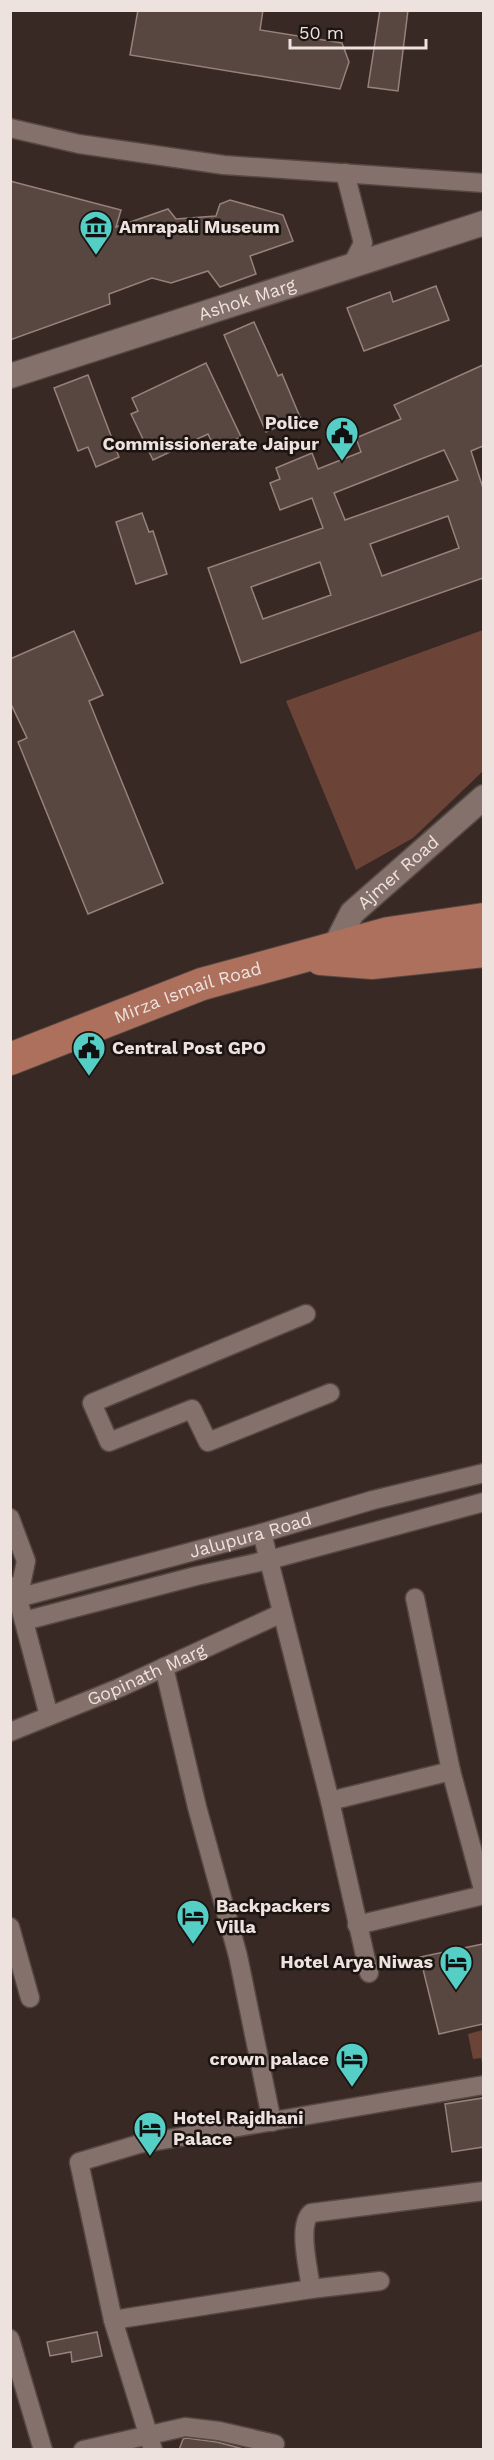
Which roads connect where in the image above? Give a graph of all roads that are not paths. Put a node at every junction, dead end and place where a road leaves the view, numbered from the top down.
1 (10, 128) edge
2 (345, 173) junction
3 (483, 183) edge
4 (483, 223) edge
5 (351, 267) junction
6 (10, 376) edge
7 (483, 797) edge
8 (483, 919) edge
9 (483, 951) edge
10 (320, 954) junction
11 (10, 1059) edge
12 (306, 1314) dead end
13 (330, 1393) dead end
14 (483, 1473) edge
15 (483, 1502) edge
16 (10, 1518) edge
17 (262, 1533) junction
18 (269, 1560) junction
19 (13, 1595) edge
20 (415, 1598) dead end
21 (282, 1613) junction
22 (24, 1621) junction
23 (164, 1666) junction
24 (50, 1716) junction
25 (10, 1732) edge
26 (451, 1771) junction
27 (330, 1801) junction
28 (483, 1894) edge
29 (357, 1925) junction
30 (10, 1927) edge
31 (369, 1973) dead end
32 (30, 1998) dead end
33 (483, 2085) edge
34 (272, 2122) junction
35 (483, 2191) edge
36 (380, 2281) dead end
37 (311, 2289) junction
38 (113, 2320) junction
39 (10, 2339) edge
40 (14, 2362) edge
41 (151, 2442) edge
42 (275, 2444) dead end
43 (43, 2450) edge
44 (83, 2450) edge

1 - 2 street
2 - 3 street
2 - 5 street
4 - 5 street, Ashok Marg
5 - 6 street, Ashok Marg
7 - 10 street, Ajmer Road
8 - 10 highway, Mirza Ismail Road
9 - 10 highway, Mirza Ismail Road
10 - 11 highway, Mirza Ismail Road
12 - 13 street
14 - 17 street, Jalupura Road
15 - 18 street, Jalupura Road
16 - 19 street
17 - 18 street
17 - 19 street, Jalupura Road
18 - 21 street
18 - 22 street, Jalupura Road
19 - 22 street
20 - 26 street
21 - 23 street, Gopinath Marg
21 - 27 street
22 - 24 street
23 - 24 street, Gopinath Marg
23 - 34 street
24 - 25 street, Gopinath Marg
26 - 27 street
26 - 28 street
27 - 29 street
28 - 29 street
29 - 31 street
30 - 32 street
33 - 34 street
34 - 38 street
35 - 37 street
36 - 37 street
37 - 38 street
38 - 41 street
39 - 40 street
40 - 43 street
41 - 42 street
41 - 44 street

